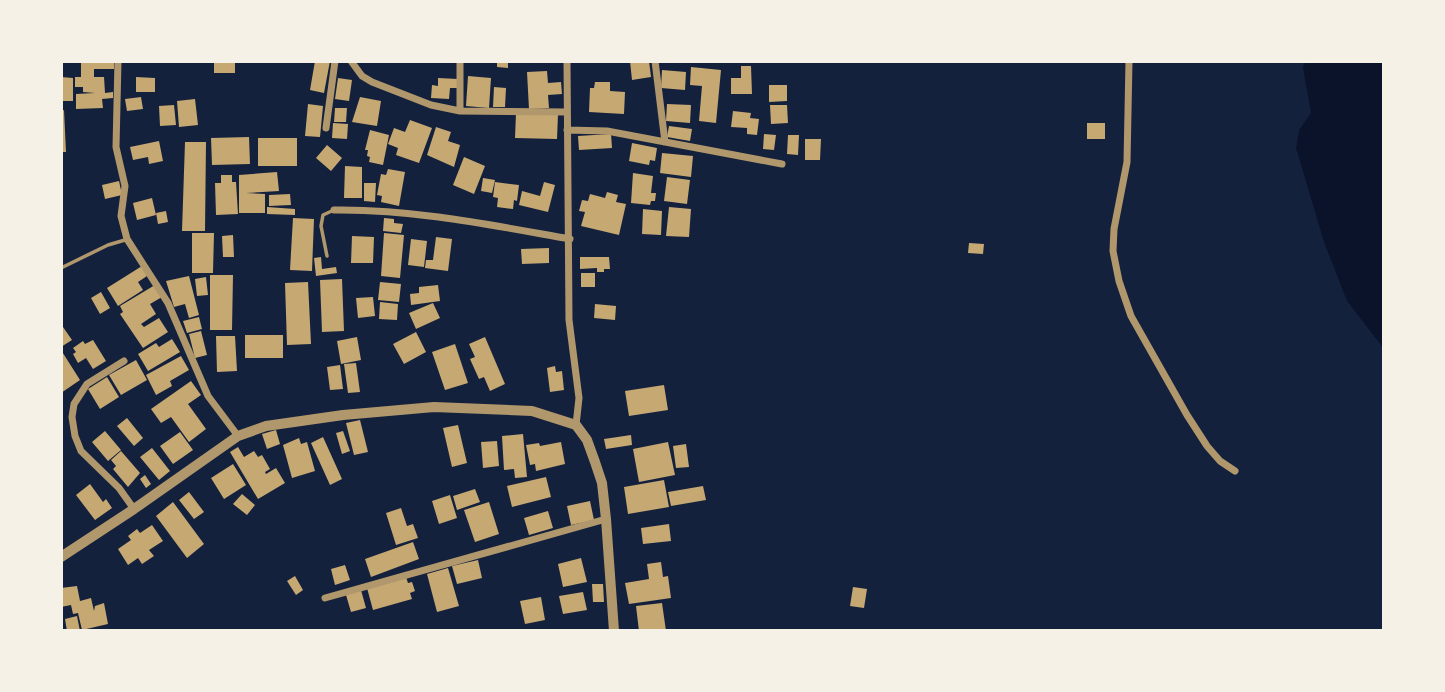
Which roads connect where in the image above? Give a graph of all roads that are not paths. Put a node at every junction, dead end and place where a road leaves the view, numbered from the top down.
1 (118, 61) edge
2 (335, 61) edge
3 (351, 61) edge
4 (460, 61) edge
5 (567, 61) edge
6 (655, 61) edge
7 (1129, 61) edge
8 (460, 111) junction
9 (566, 112) junction
10 (326, 128) dead end
11 (567, 130) junction
12 (665, 142) junction
13 (782, 164) dead end
14 (334, 210) joint
15 (127, 239) junction
16 (570, 239) junction
17 (327, 256) dead end
18 (61, 268) edge
19 (124, 361) dead end
20 (576, 425) junction
21 (238, 436) junction
22 (1235, 471) dead end
23 (134, 509) junction
24 (606, 519) junction
25 (61, 557) edge
26 (326, 598) dead end
27 (614, 631) edge

1 - 15 street
2 - 10 street
3 - 8 street
4 - 8 street
5 - 9 street
6 - 12 street
7 - 22 street
8 - 9 street
9 - 11 street
11 - 12 street
11 - 16 street
12 - 13 street
14 - 16 street
14 - 17 lane
15 - 18 lane
15 - 21 street
16 - 20 street
19 - 23 street
20 - 21 street
20 - 24 street
21 - 23 street
23 - 25 street
24 - 26 street
24 - 27 street

